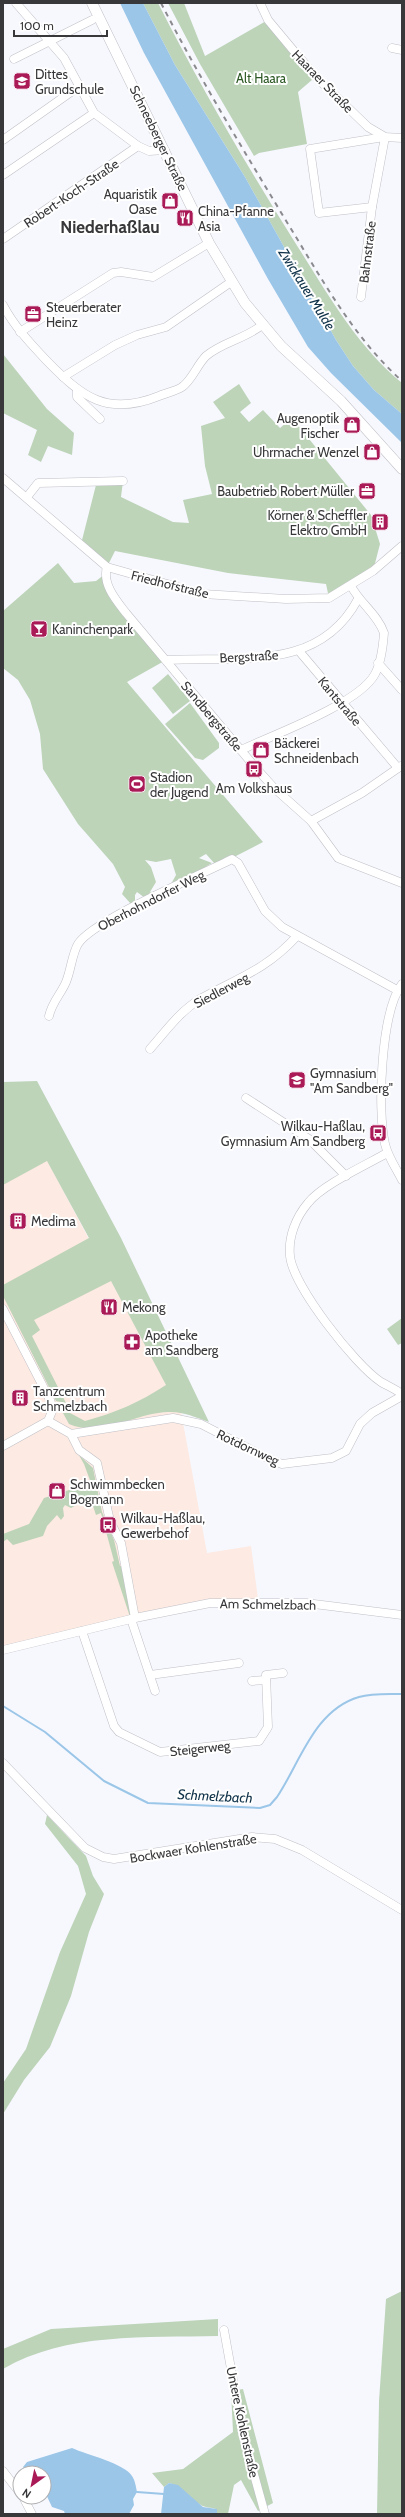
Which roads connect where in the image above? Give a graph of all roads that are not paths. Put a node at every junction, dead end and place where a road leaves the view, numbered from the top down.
1 (16, 3) edge
2 (92, 3) edge
3 (260, 3) edge
4 (92, 20) dead end
5 (50, 40) junction
6 (392, 48) dead end
7 (402, 50) edge
8 (14, 59) dead end
9 (78, 88) junction
10 (94, 113) junction
11 (385, 137) junction
12 (402, 138) edge
13 (3, 140) edge
14 (138, 146) junction
15 (165, 150) junction
16 (3, 175) edge
17 (372, 207) junction
18 (3, 239) edge
19 (210, 243) junction
20 (231, 282) junction
21 (361, 297) dead end
22 (3, 305) edge
23 (262, 325) junction
24 (20, 332) junction
25 (63, 377) junction
26 (77, 389) junction
27 (100, 419) dead end
28 (402, 469) edge
29 (3, 478) edge
30 (123, 481) dead end
31 (27, 497) junction
32 (402, 546) edge
33 (107, 566) junction
34 (351, 586) junction
35 (358, 599) junction
36 (299, 651) junction
37 (166, 660) junction
38 (378, 663) junction
39 (402, 690) edge
40 (341, 703) junction
41 (241, 750) junction
42 (400, 767) edge
43 (311, 821) junction
44 (402, 883) edge
45 (297, 936) junction
46 (399, 987) edge
47 (49, 1016) dead end
48 (150, 1049) dead end
49 (246, 1098) dead end
50 (387, 1153) junction
51 (346, 1176) junction
52 (402, 1180) edge
53 (3, 1309) edge
54 (402, 1395) edge
55 (48, 1421) junction
56 (71, 1434) junction
57 (3, 1446) edge
58 (402, 1616) edge
59 (133, 1619) junction
60 (82, 1631) junction
61 (3, 1650) edge
62 (239, 1663) dead end
63 (283, 1673) dead end
64 (150, 1675) junction
65 (266, 1680) junction
66 (252, 1681) dead end
67 (155, 1691) dead end
68 (3, 1763) edge
69 (402, 1910) edge
70 (224, 2330) dead end
71 (3, 2471) edge
72 (12, 2483) edge
73 (27, 2505) edge
74 (32, 2514) edge
75 (265, 2514) edge

1 - 5 street
2 - 15 main road, Schneeberger Straße
3 - 11 street, Haaraer Straße
4 - 5 street
5 - 8 street
5 - 9 street
6 - 7 street
9 - 10 street
9 - 13 street
10 - 14 street
10 - 16 street
11 - 12 street, Haaraer Straße
11 - 17 street, Bahnstraße
11 - 17 street
14 - 15 street
14 - 18 street, Robert-Koch-Straße
15 - 19 main road, Schneeberger Straße
17 - 21 street, Bahnstraße
19 - 20 main road, Schneeberger Straße
19 - 24 street
20 - 23 main road, Schneeberger Straße
20 - 25 street
22 - 24 street
23 - 26 street
23 - 28 main road, Schneeberger Straße
24 - 25 street
25 - 26 street
26 - 27 street
29 - 31 street, Friedhofstraße
30 - 31 street
31 - 33 street, Friedhofstraße
32 - 34 street, Friedhofstraße
33 - 34 street, Friedhofstraße
33 - 37 street, Sandbergstraße
34 - 35 street
35 - 36 street, Bergstraße
35 - 38 street
36 - 37 street, Bergstraße
36 - 40 street, Kantstraße
37 - 41 street, Sandbergstraße
38 - 39 street
38 - 40 street
40 - 41 street
40 - 42 street, Kantstraße
41 - 43 street, Sandbergstraße
42 - 43 street
43 - 44 street, Sandbergstraße
45 - 46 street
45 - 47 street, Oberhohndorfer Weg
45 - 48 street, Siedlerweg
46 - 50 street
49 - 51 street
50 - 51 street
50 - 52 street
51 - 54 street
53 - 55 street
54 - 56 street, Rotdornweg
55 - 56 street
55 - 57 street
56 - 59 street
58 - 59 street, Am Schmelzbach
59 - 60 street, Am Schmelzbach
59 - 64 street
60 - 61 street, Am Schmelzbach
60 - 65 street, Steigerweg
62 - 64 street
63 - 65 street
64 - 67 street
65 - 66 street
68 - 69 street, Bockwaer Kohlenstraße
70 - 75 street, Untere Kohlenstraße
71 - 72 street
73 - 74 street

